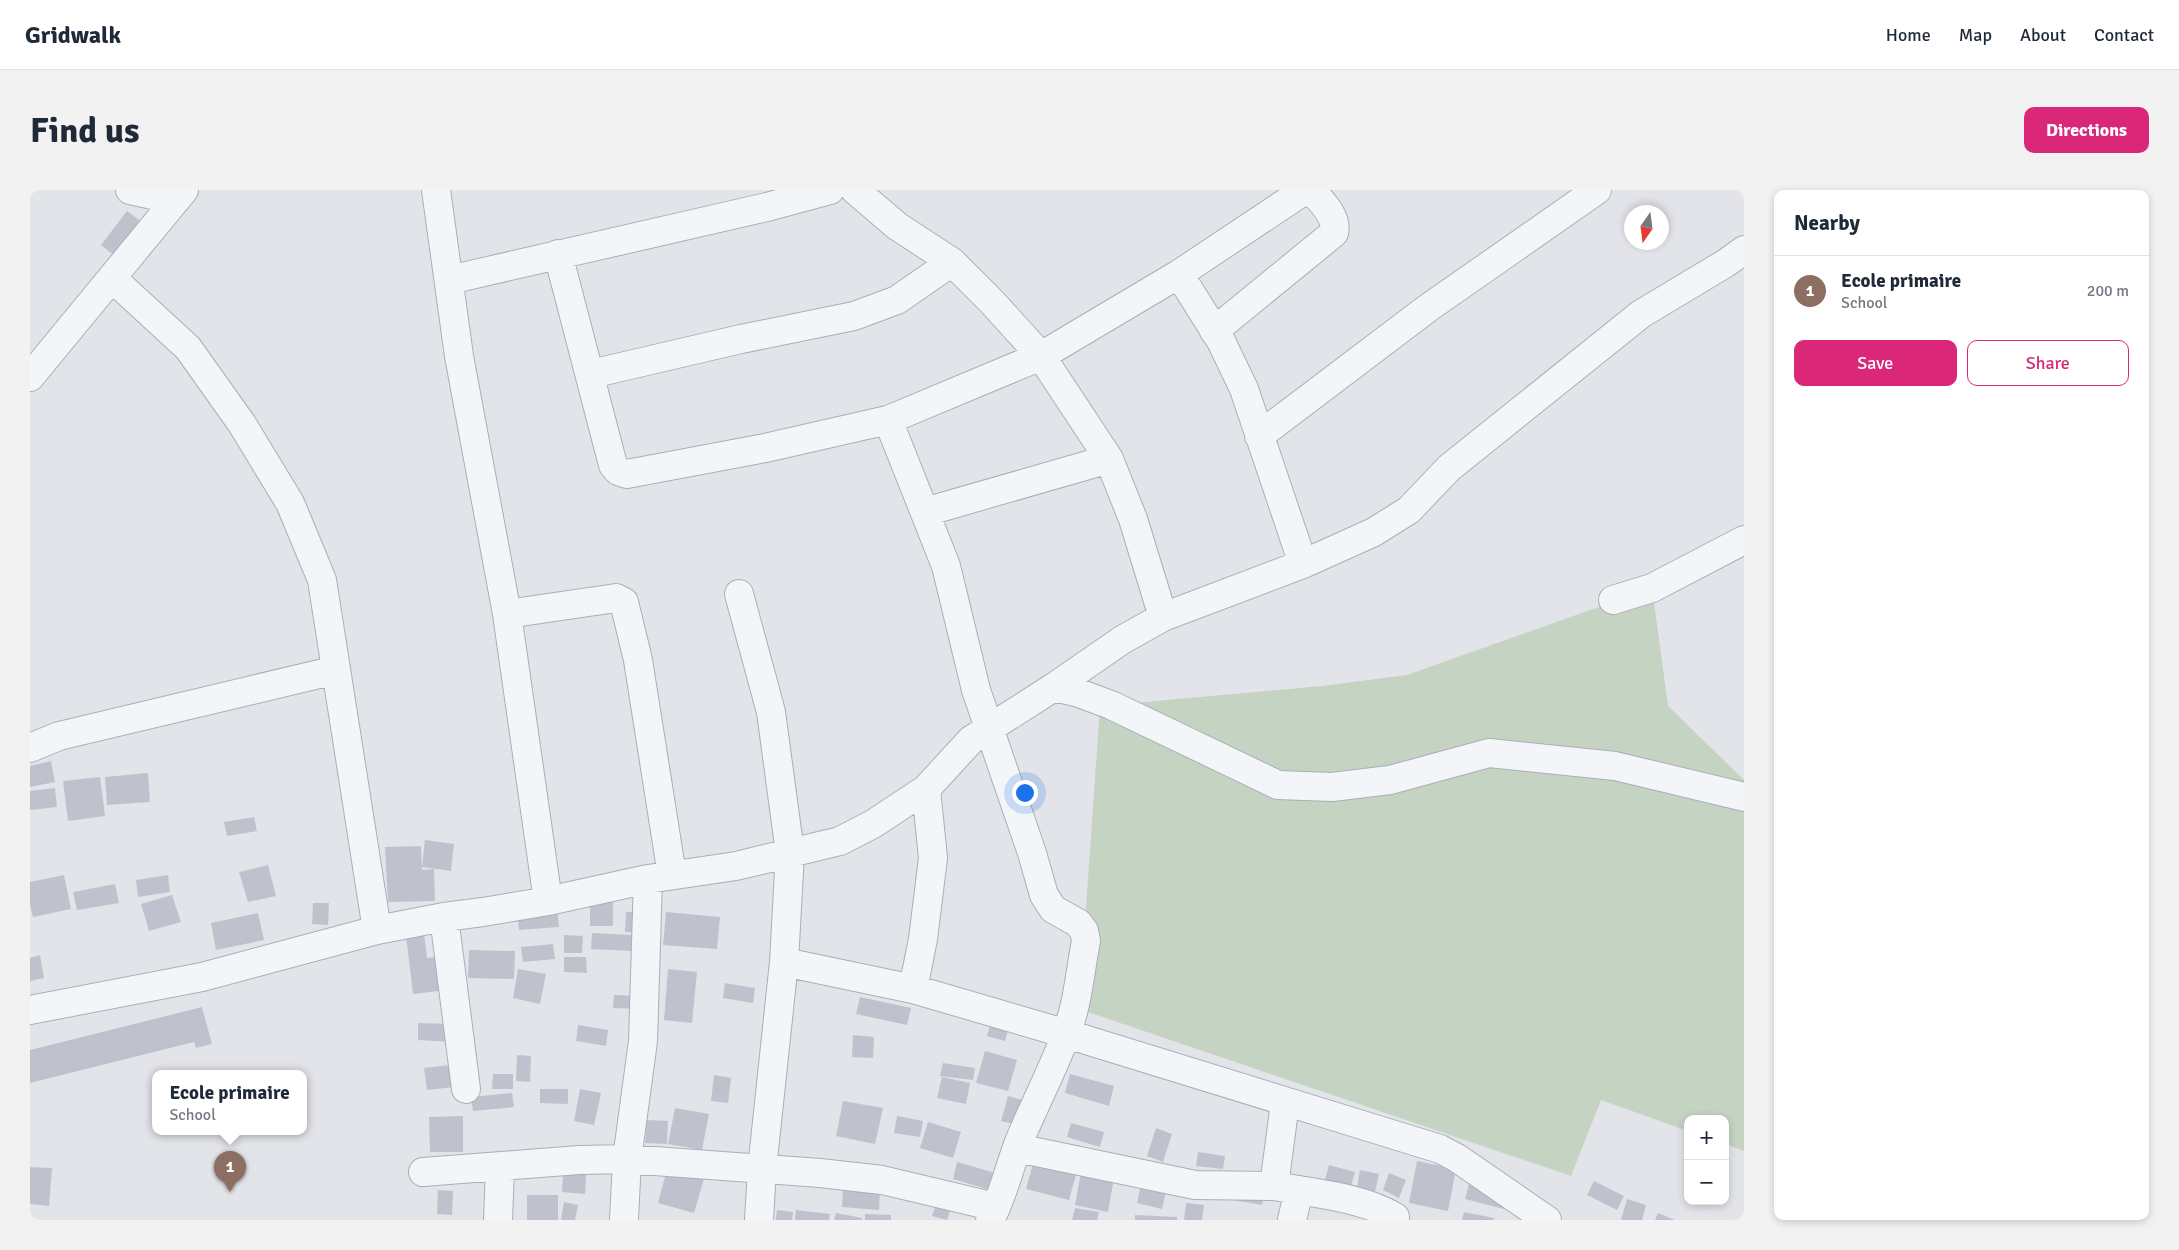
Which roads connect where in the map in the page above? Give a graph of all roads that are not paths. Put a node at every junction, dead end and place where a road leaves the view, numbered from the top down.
1 (130, 190) edge
2 (436, 190) edge
3 (830, 190) edge
4 (855, 190) edge
5 (1597, 190) edge
6 (1296, 192) edge
7 (180, 195) edge
8 (1744, 250) edge
9 (558, 254) junction
10 (952, 262) junction
11 (1179, 274) junction
12 (112, 278) junction
13 (449, 280) junction
14 (1214, 331) junction
15 (1041, 356) junction
16 (591, 374) junction
17 (30, 377) edge
18 (888, 420) junction
19 (1259, 436) junction
20 (1109, 459) junction
21 (925, 512) junction
22 (1744, 540) edge
23 (1303, 564) junction
24 (739, 594) dead end
25 (1613, 600) dead end
26 (507, 614) junction
27 (1163, 617) junction
28 (336, 670) junction
29 (1054, 687) junction
30 (990, 726) junction
31 (30, 748) edge
32 (926, 789) junction
33 (1744, 797) edge
34 (790, 853) junction
35 (660, 877) junction
36 (548, 901) junction
37 (444, 917) junction
38 (377, 930) junction
39 (784, 962) junction
40 (913, 989) junction
41 (30, 1010) edge
42 (1066, 1034) junction
43 (466, 1089) dead end
44 (1285, 1102) junction
45 (1017, 1148) junction
46 (628, 1159) junction
47 (500, 1167) junction
48 (762, 1169) junction
49 (423, 1172) dead end
50 (1286, 1188) junction
51 (993, 1214) edge
52 (1535, 1216) edge
53 (498, 1220) edge
54 (624, 1220) edge
55 (759, 1220) edge
56 (1292, 1220) edge
57 (1395, 1220) edge

1 - 7 street
2 - 13 street
3 - 9 street
4 - 10 street
5 - 19 street
6 - 11 street
6 - 14 street
7 - 12 street
8 - 23 street
9 - 13 street
9 - 16 street
10 - 15 street
10 - 16 street
11 - 14 street
11 - 15 street
12 - 17 street
12 - 28 street
13 - 26 street
14 - 19 street
15 - 18 street
15 - 20 street
16 - 18 street
18 - 21 street
19 - 23 street
20 - 21 street
20 - 27 street
21 - 30 street
22 - 25 street
23 - 27 street
24 - 34 street
26 - 35 street
26 - 36 street
27 - 29 street
28 - 31 street
28 - 38 street
29 - 30 street
29 - 33 street
30 - 32 street
30 - 42 street
32 - 34 street
32 - 40 street
34 - 35 street
34 - 39 street
35 - 36 street
35 - 46 street
36 - 37 street
37 - 38 street
37 - 43 street
38 - 41 street
39 - 40 street
39 - 48 street
40 - 42 street
42 - 44 street
42 - 45 street
44 - 50 street
44 - 52 street
45 - 50 street
45 - 51 street
46 - 47 street
46 - 48 street
46 - 54 street
47 - 49 street
47 - 53 street
48 - 51 street
48 - 55 street
50 - 56 street
50 - 57 street

